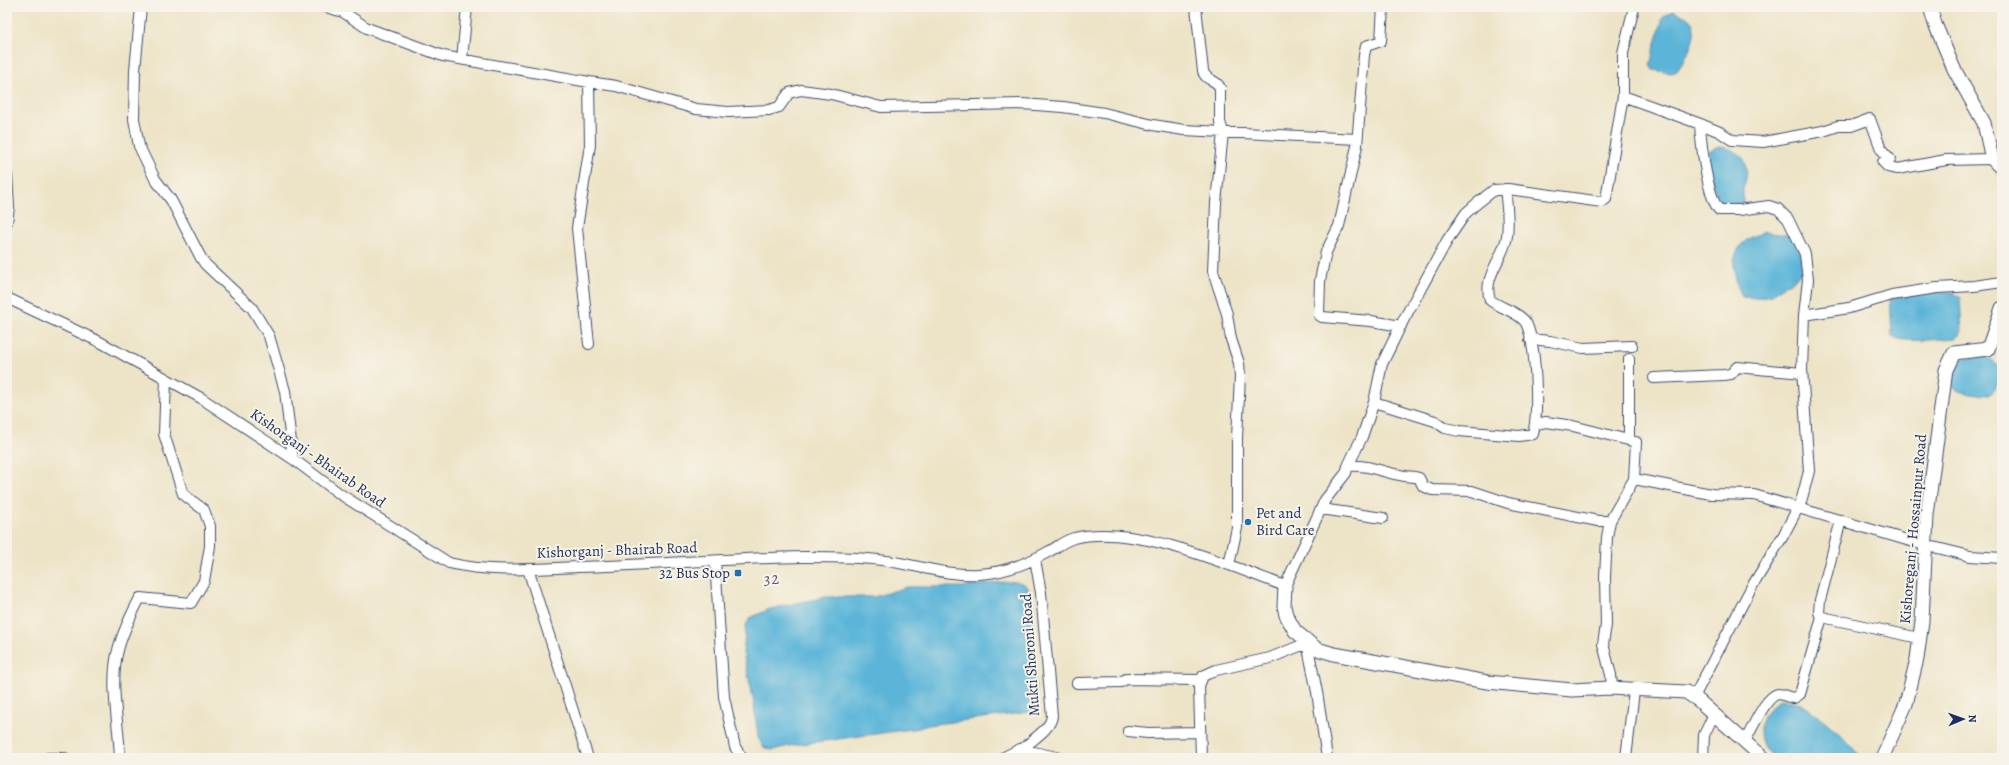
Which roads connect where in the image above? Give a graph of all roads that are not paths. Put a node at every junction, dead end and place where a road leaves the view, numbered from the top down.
1 (141, 7) edge
2 (326, 7) edge
3 (467, 7) edge
4 (1196, 7) edge
5 (1383, 7) edge
6 (1634, 7) edge
7 (1930, 7) edge
8 (462, 59) junction
9 (589, 82) junction
10 (1623, 96) junction
11 (1700, 124) junction
12 (1223, 132) junction
13 (1357, 139) junction
14 (1992, 159) junction
15 (2002, 169) edge
16 (7, 175) edge
17 (1505, 190) junction
18 (7, 222) edge
19 (2002, 282) edge
20 (7, 298) edge
21 (2002, 308) edge
22 (1804, 315) junction
23 (1401, 326) junction
24 (1530, 339) junction
25 (589, 344) dead end
26 (1632, 346) dead end
27 (1629, 359) dead end
28 (1802, 373) junction
29 (1654, 378) dead end
30 (166, 379) junction
31 (1374, 402) junction
32 (1536, 424) junction
33 (1629, 440) junction
34 (293, 459) junction
35 (1348, 466) junction
36 (1634, 479) junction
37 (1798, 507) junction
38 (1321, 509) junction
39 (1383, 518) dead end
40 (1841, 520) junction
41 (1610, 521) junction
42 (1926, 545) junction
43 (2002, 558) edge
44 (1035, 559) junction
45 (715, 561) junction
46 (1229, 565) junction
47 (528, 569) junction
48 (1285, 586) junction
49 (1821, 618) junction
50 (1919, 638) junction
51 (1307, 643) junction
52 (1201, 680) junction
53 (1077, 683) dead end
54 (1612, 688) junction
55 (1634, 690) junction
56 (1694, 696) junction
57 (1714, 714) junction
58 (1128, 731) dead end
59 (1200, 732) junction
60 (1745, 741) junction
61 (1020, 749) junction
62 (48, 758) edge
63 (65, 758) edge
64 (120, 758) edge
65 (588, 758) edge
66 (742, 758) edge
67 (1002, 758) edge
68 (1015, 758) edge
69 (1061, 758) edge
70 (1201, 758) edge
71 (1327, 758) edge
72 (1626, 758) edge
73 (1703, 758) edge
74 (1763, 758) edge
75 (1882, 758) edge

1 - 34 street
2 - 8 street
3 - 8 street
4 - 12 street
5 - 13 street
6 - 10 street
7 - 14 main road
8 - 9 street
9 - 12 street
9 - 25 street
10 - 11 street
10 - 17 street
11 - 14 street
11 - 22 street
12 - 13 street
12 - 46 street
13 - 23 street
14 - 15 main road
16 - 18 street
17 - 23 street
17 - 24 street
19 - 22 street
20 - 30 street, Kishorganj - Bhairab Road
21 - 42 main road, Kishoreganj - Hossainpur Road
22 - 28 street
23 - 31 street
24 - 26 street
24 - 32 street
27 - 33 street
28 - 29 street
28 - 37 street
30 - 34 street, Kishorganj - Bhairab Road
30 - 64 street
31 - 32 street
31 - 35 street
32 - 33 street
33 - 36 street
34 - 47 street, Kishorganj - Bhairab Road
35 - 38 street
35 - 41 street
36 - 37 street
36 - 41 street
37 - 40 street
37 - 56 street
38 - 39 street
38 - 48 street
40 - 42 street
40 - 49 street
41 - 54 street
42 - 43 street
42 - 50 main road, Kishoreganj - Hossainpur Road
44 - 45 street, Kishorganj - Bhairab Road
44 - 46 street, Kishorganj - Bhairab Road
44 - 61 street, Mukti Shoroni Road
45 - 47 street, Kishorganj - Bhairab Road
45 - 66 street
46 - 48 street, Kishorganj - Bhairab Road
47 - 65 street
48 - 51 main road
49 - 50 street
49 - 60 street
50 - 75 main road, Kishoreganj - Hossainpur Road
51 - 52 street
51 - 54 main road
51 - 71 street
52 - 53 street
52 - 59 street
54 - 55 main road
55 - 56 main road
55 - 72 street
56 - 57 main road
57 - 60 main road
57 - 73 street
58 - 59 street
59 - 70 street
60 - 74 main road
61 - 67 street
61 - 68 street, Mukti Shoroni Road
61 - 69 street
62 - 63 street

